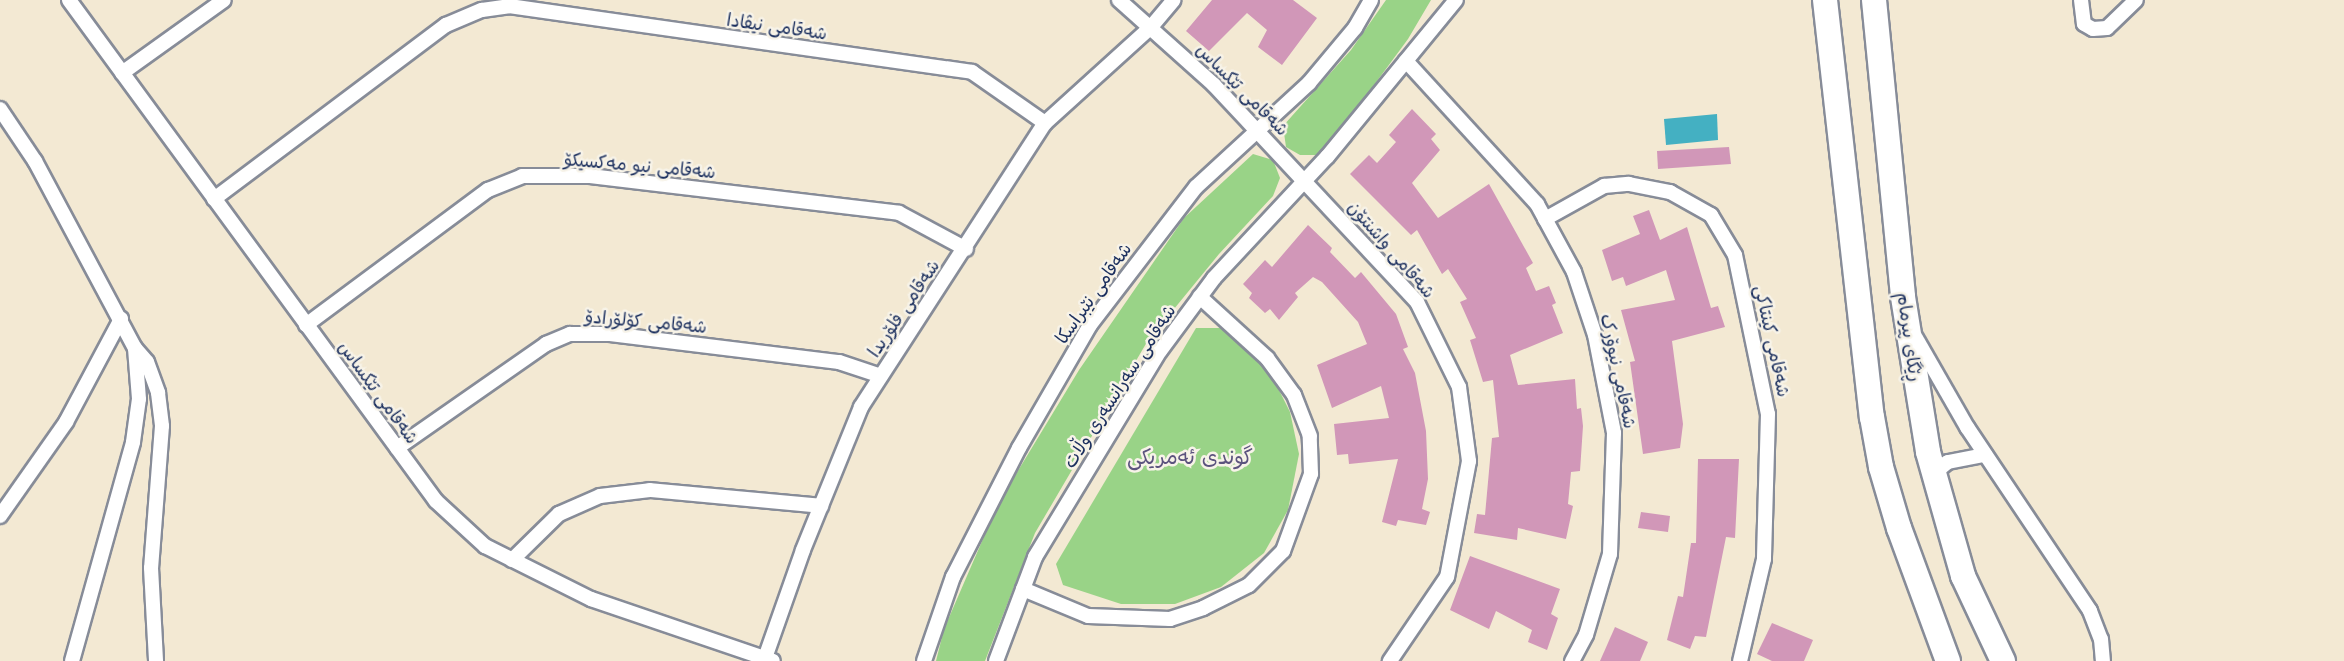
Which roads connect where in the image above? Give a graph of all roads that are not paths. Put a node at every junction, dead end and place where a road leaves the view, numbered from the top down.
1 (69, 0) edge
2 (224, 0) edge
3 (1119, 0) edge
4 (1174, 0) edge
5 (1371, 0) edge
6 (1457, 0) edge
7 (1825, 0) edge
8 (1874, 0) edge
9 (2081, 0) edge
10 (2136, 0) edge
11 (1150, 27) junction
12 (1406, 61) junction
13 (122, 73) junction
14 (0, 109) edge
15 (1045, 123) junction
16 (1258, 130) junction
17 (1305, 180) junction
18 (214, 199) junction
19 (1545, 219) junction
20 (966, 249) junction
21 (1200, 297) junction
22 (121, 319) junction
23 (1906, 320) junction
24 (306, 325) junction
25 (135, 348) junction
26 (881, 376) junction
27 (397, 448) junction
28 (1985, 455) junction
29 (1933, 474) junction
30 (821, 506) junction
31 (0, 516) edge
32 (512, 560) junction
33 (1023, 589) junction
34 (769, 660) edge
35 (1947, 660) edge
36 (72, 661) edge
37 (156, 661) edge
38 (924, 661) edge
39 (996, 661) edge
40 (1390, 661) edge
41 (1573, 661) edge
42 (1740, 661) edge
43 (2003, 661) edge
44 (2103, 661) edge

1 - 13 street, شەقامی تێکساس
2 - 13 street
3 - 11 street, شەقامی تێکساس
4 - 11 street, شەقامی فلۆریدا
5 - 16 street, شەقامی نێبراسکا
6 - 12 street, شەقامی سەرانسەری وڵات
7 - 35 highway
8 - 23 highway, ڕێگای پیرمام
9 - 10 street
11 - 15 street, شەقامی فلۆریدا
11 - 16 street, شەقامی تێکساس
12 - 17 street, شەقامی سەرانسەری وڵات
12 - 19 street, شەقامی نیوۆرک
13 - 18 street, شەقامی تێکساس
14 - 22 street
15 - 18 street, شەقامی نیڤادا
15 - 20 street, شەقامی فلۆریدا
16 - 17 street, شەقامی تێکساس
16 - 38 street, شەقامی نێبراسکا
17 - 21 street, شەقامی سەرانسەری وڵات
17 - 40 street, شەقامی واشنتۆن
18 - 24 street, شەقامی تێکساس
19 - 41 street, شەقامی نیوۆرک
19 - 42 street, شەقامی کینتاکی
20 - 24 street, شەقامی نیو مەکسیکۆ
20 - 26 street, شەقامی فلۆریدا
21 - 33 street, شەقامی سەرانسەری وڵات
21 - 33 street
22 - 25 street
22 - 31 street
23 - 28 street
23 - 29 highway, ڕێگای پیرمام
24 - 27 street, شەقامی تێکساس
25 - 36 street
25 - 37 street
26 - 27 street, شەقامی کۆلۆرادۆ
26 - 30 street, شەقامی فلۆریدا
27 - 32 street, شەقامی تێکساس
28 - 29 street
28 - 44 street
29 - 43 highway, ڕێگای پیرمام
30 - 32 street
30 - 34 street, شەقامی فلۆریدا
32 - 34 street, شەقامی تێکساس
33 - 39 street, شەقامی سەرانسەری وڵات

